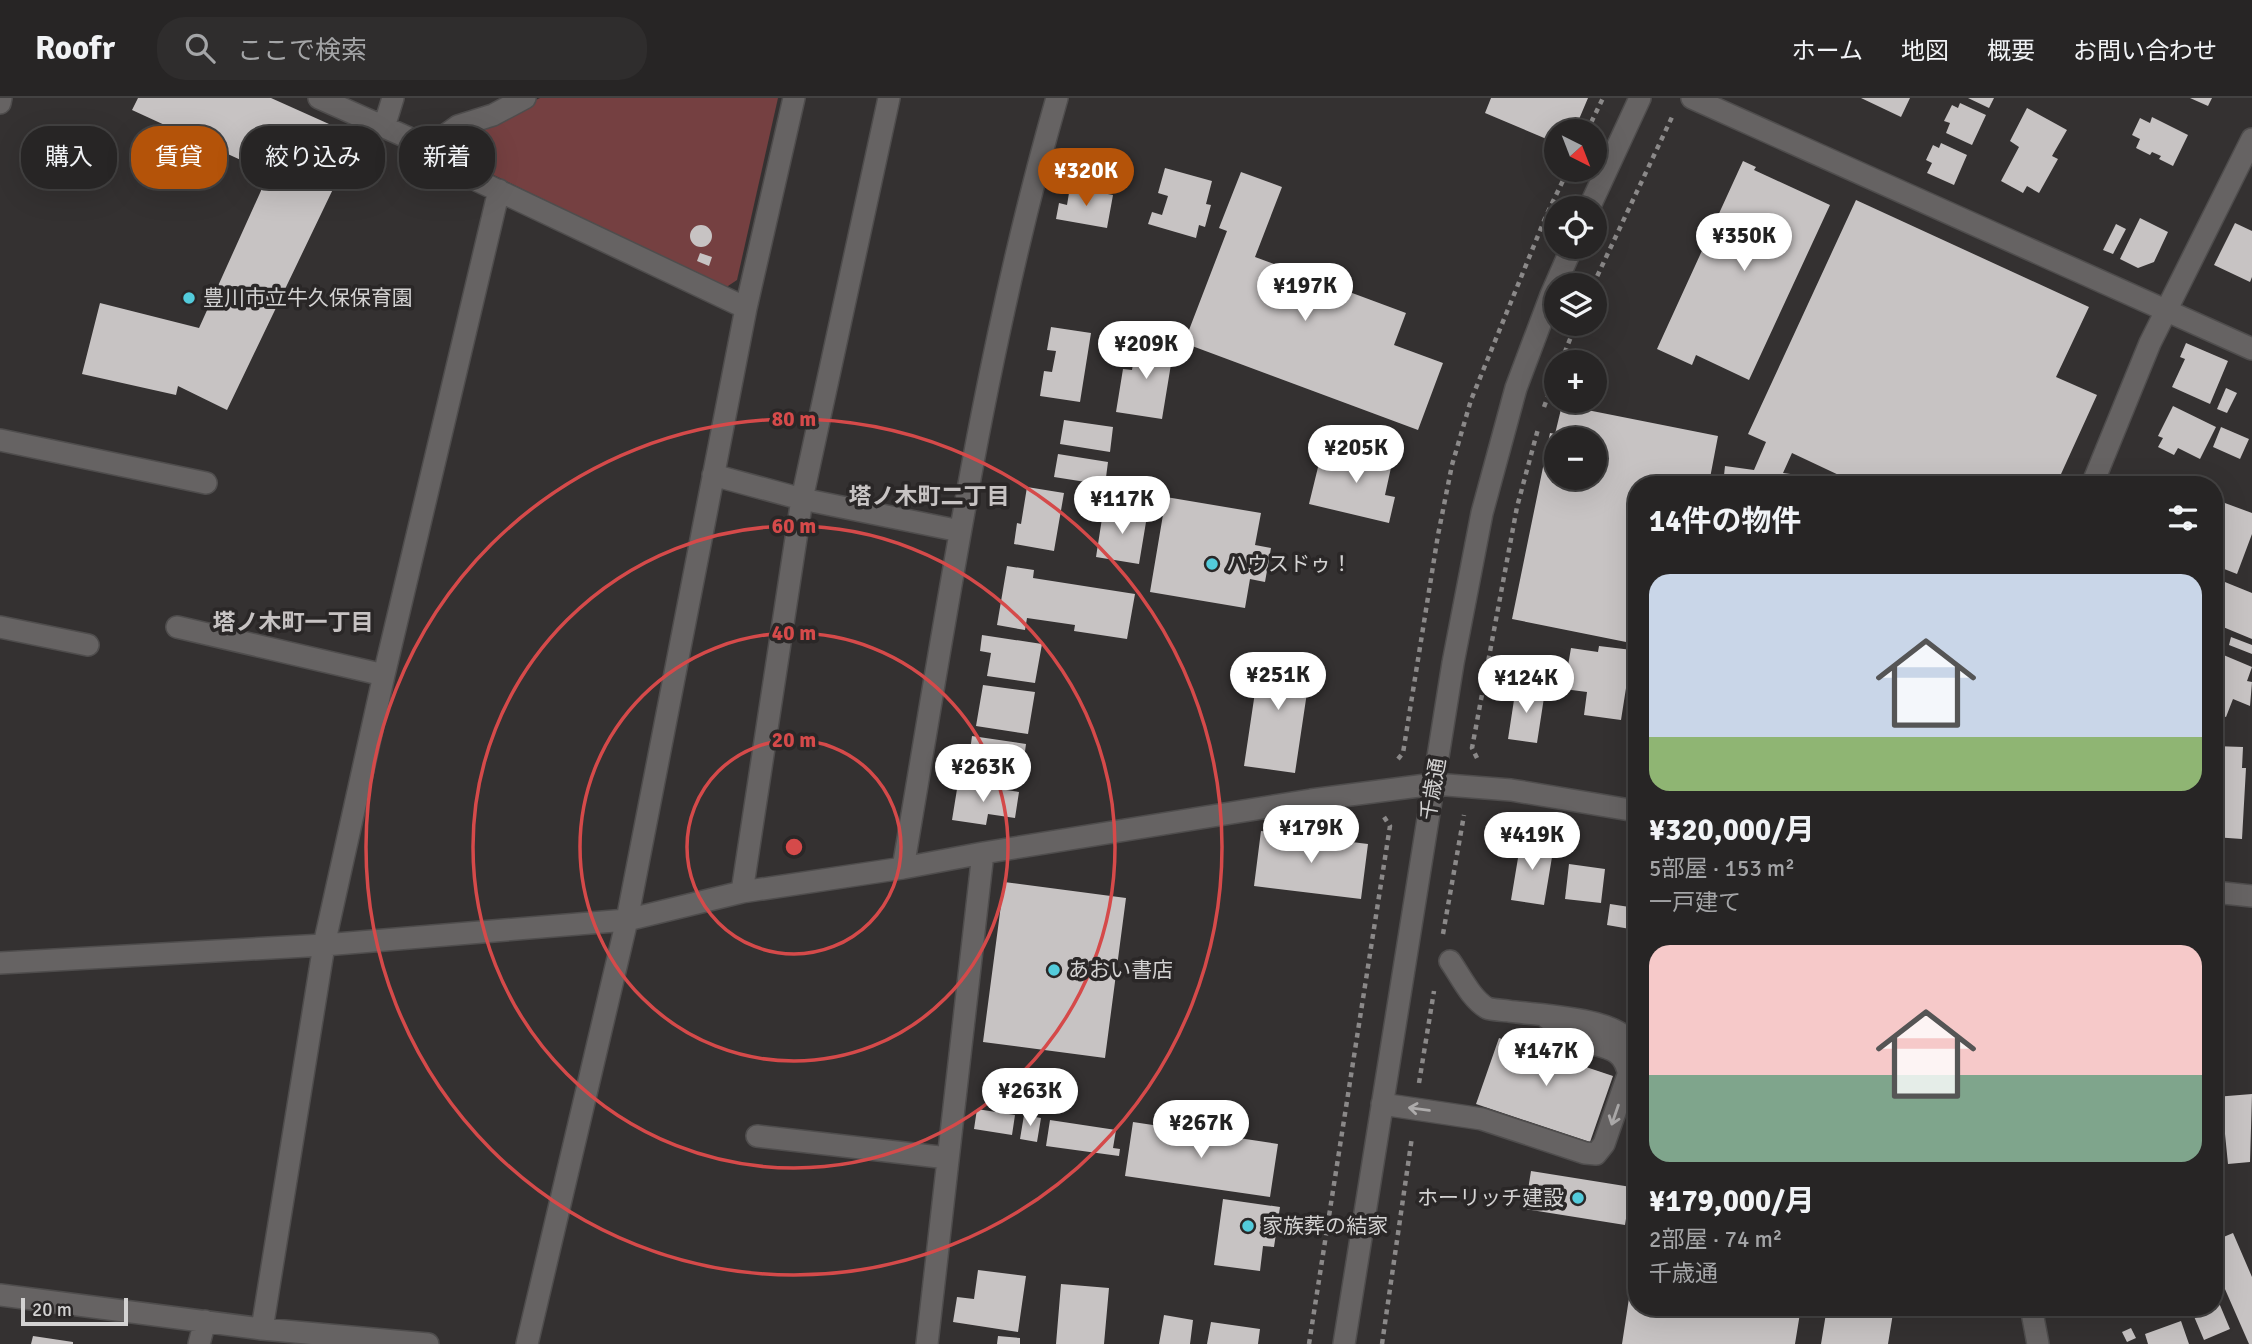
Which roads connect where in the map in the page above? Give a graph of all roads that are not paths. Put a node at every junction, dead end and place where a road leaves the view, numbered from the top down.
1 (1, 98) edge
2 (318, 98) edge
3 (393, 98) edge
4 (525, 98) edge
5 (794, 98) edge
6 (889, 98) edge
7 (1057, 98) edge
8 (1640, 98) edge
9 (1695, 99) edge
10 (0, 103) edge
11 (382, 126) edge
12 (384, 126) edge
13 (458, 126) edge
14 (2252, 139) edge
15 (495, 188) edge
16 (499, 190) junction
17 (1595, 196) edge
18 (1567, 259) edge
19 (746, 308) junction
20 (2166, 312) junction
21 (2252, 349) edge
22 (0, 440) edge
23 (713, 475) junction
24 (2096, 476) edge
25 (206, 483) dead end
26 (802, 499) junction
27 (960, 531) junction
28 (0, 627) edge
29 (177, 627) dead end
30 (88, 645) dead end
31 (384, 675) junction
32 (1434, 784) junction
33 (1628, 810) edge
34 (983, 853) junction
35 (903, 868) junction
36 (742, 892) junction
37 (2223, 893) edge
38 (2252, 897) edge
39 (627, 920) junction
40 (324, 945) junction
41 (1445, 953) road end
42 (0, 963) edge
43 (1628, 1071) edge
44 (1628, 1079) edge
45 (1382, 1104) junction
46 (757, 1136) dead end
47 (948, 1158) junction
48 (0, 1295) edge
49 (2033, 1316) edge
50 (205, 1321) junction
51 (262, 1329) junction
52 (199, 1344) edge
53 (428, 1344) edge
54 (527, 1344) edge
55 (927, 1344) edge
56 (1344, 1344) edge
57 (2039, 1344) edge

1 - 10 street
2 - 11 street
3 - 12 street
4 - 13 street
5 - 19 street
6 - 26 street
7 - 27 street
8 - 17 street
9 - 20 street
14 - 20 street
15 - 16 street
16 - 19 street
16 - 31 street
18 - 32 street, 千歳通
19 - 23 street
20 - 21 street
20 - 24 street
22 - 25 street
23 - 26 street
23 - 39 street
26 - 27 street
26 - 36 street
27 - 35 street
28 - 30 street
29 - 31 street
31 - 40 street
32 - 33 street
32 - 34 street
32 - 45 street, 千歳通
34 - 35 street
34 - 47 street
35 - 36 street
36 - 39 street
37 - 38 street
39 - 40 street
39 - 54 street
40 - 42 street
40 - 51 street
41 -> 43 street
44 -> 45 street
45 - 56 street, 千歳通
46 - 47 street
47 - 55 street
48 - 50 street
49 - 57 street
50 - 51 street
50 - 52 street
51 - 53 street

